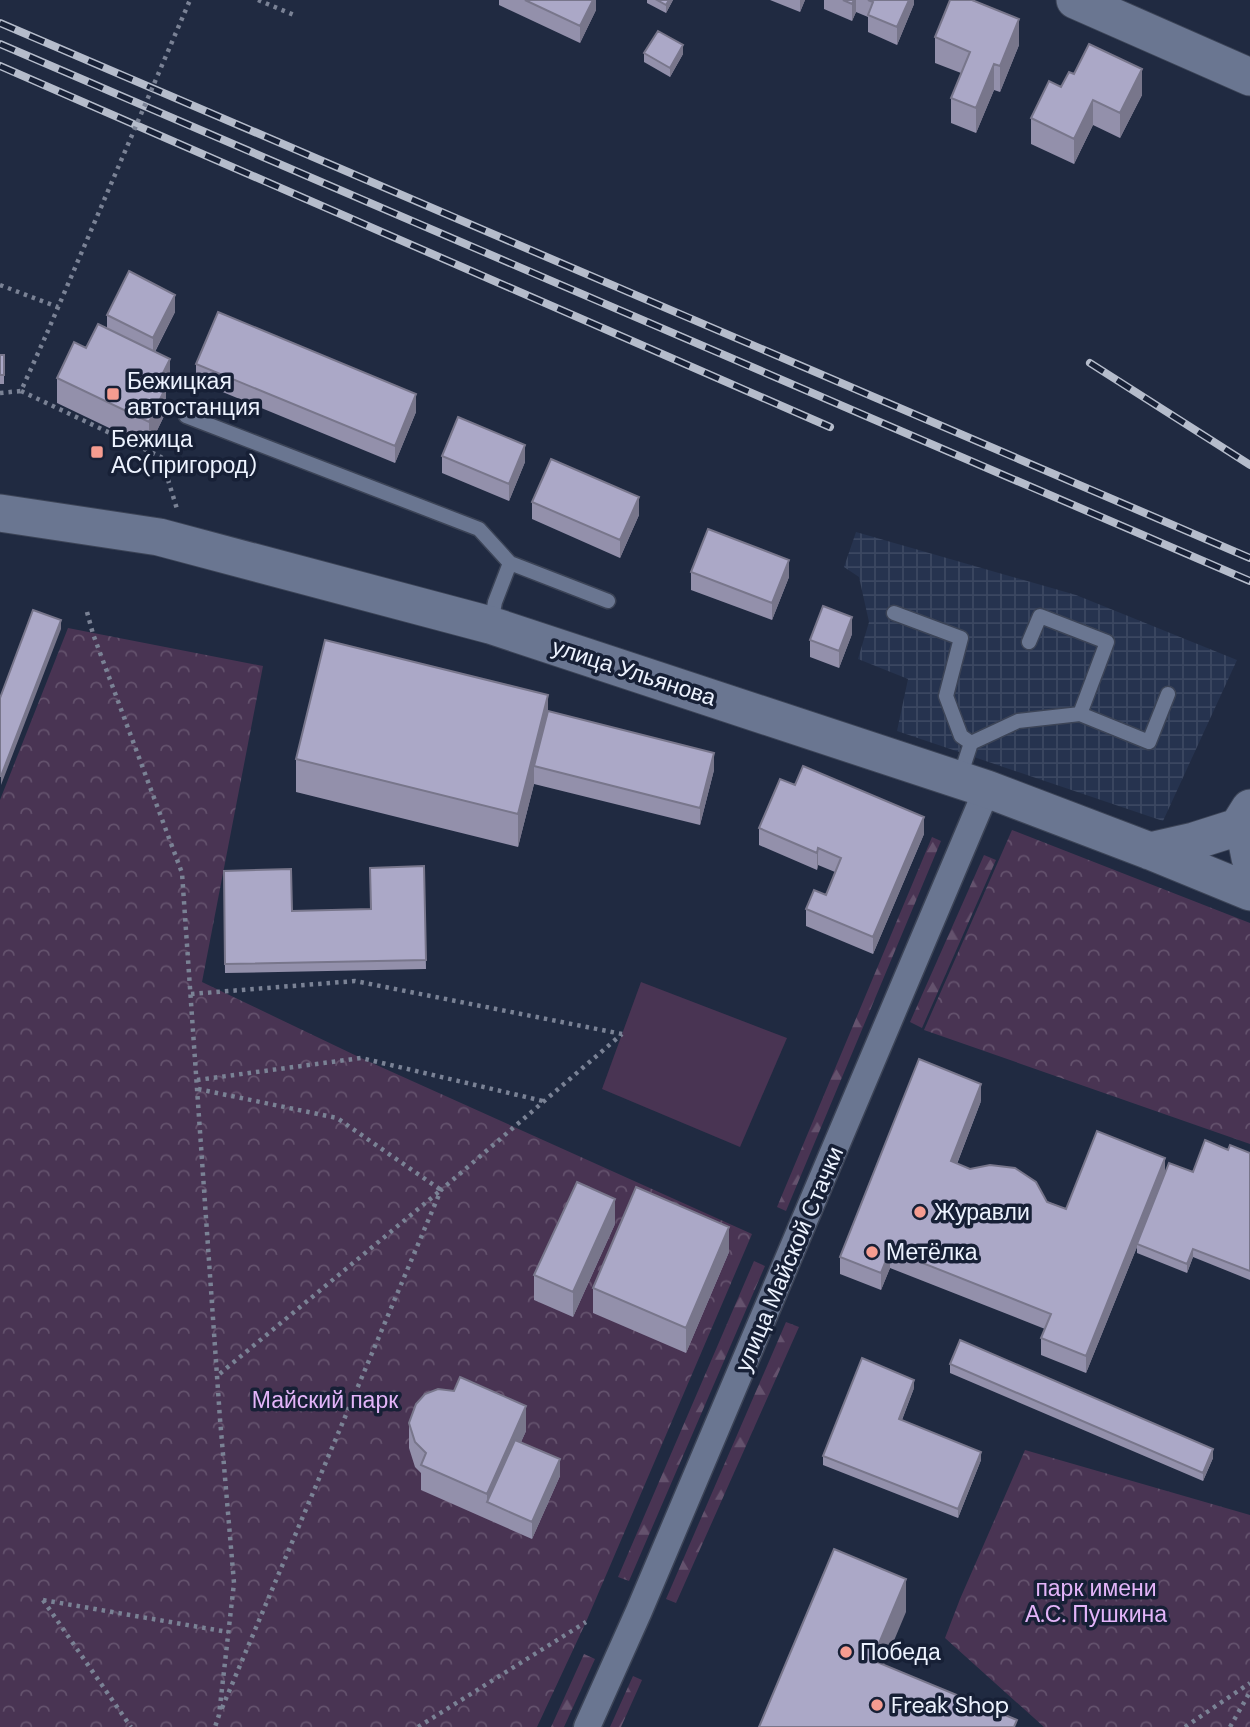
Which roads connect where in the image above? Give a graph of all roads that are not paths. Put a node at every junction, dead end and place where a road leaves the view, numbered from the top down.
1 (1075, 0) edge
2 (1250, 77) edge
3 (186, 416) dead end
4 (0, 513) edge
5 (510, 563) junction
6 (608, 601) dead end
7 (894, 612) dead end
8 (490, 625) junction
9 (1030, 642) dead end
10 (1168, 694) dead end
11 (1080, 714) junction
12 (971, 743) junction
13 (973, 785) junction
14 (1245, 829) edge
15 (1150, 851) junction
16 (1250, 892) edge
17 (587, 1727) edge

1 - 2 main road
3 - 5 lane
4 - 8 main road, улица Ульянова
5 - 6 lane
5 - 8 lane
7 - 12 lane
8 - 13 main road, улица Ульянова
9 - 11 lane
10 - 11 lane
11 - 12 lane
12 - 13 lane
13 - 15 main road, улица Ульянова
13 - 17 street, улица Майской Стачки
14 - 15 main road
15 - 16 main road, улица Ульянова

